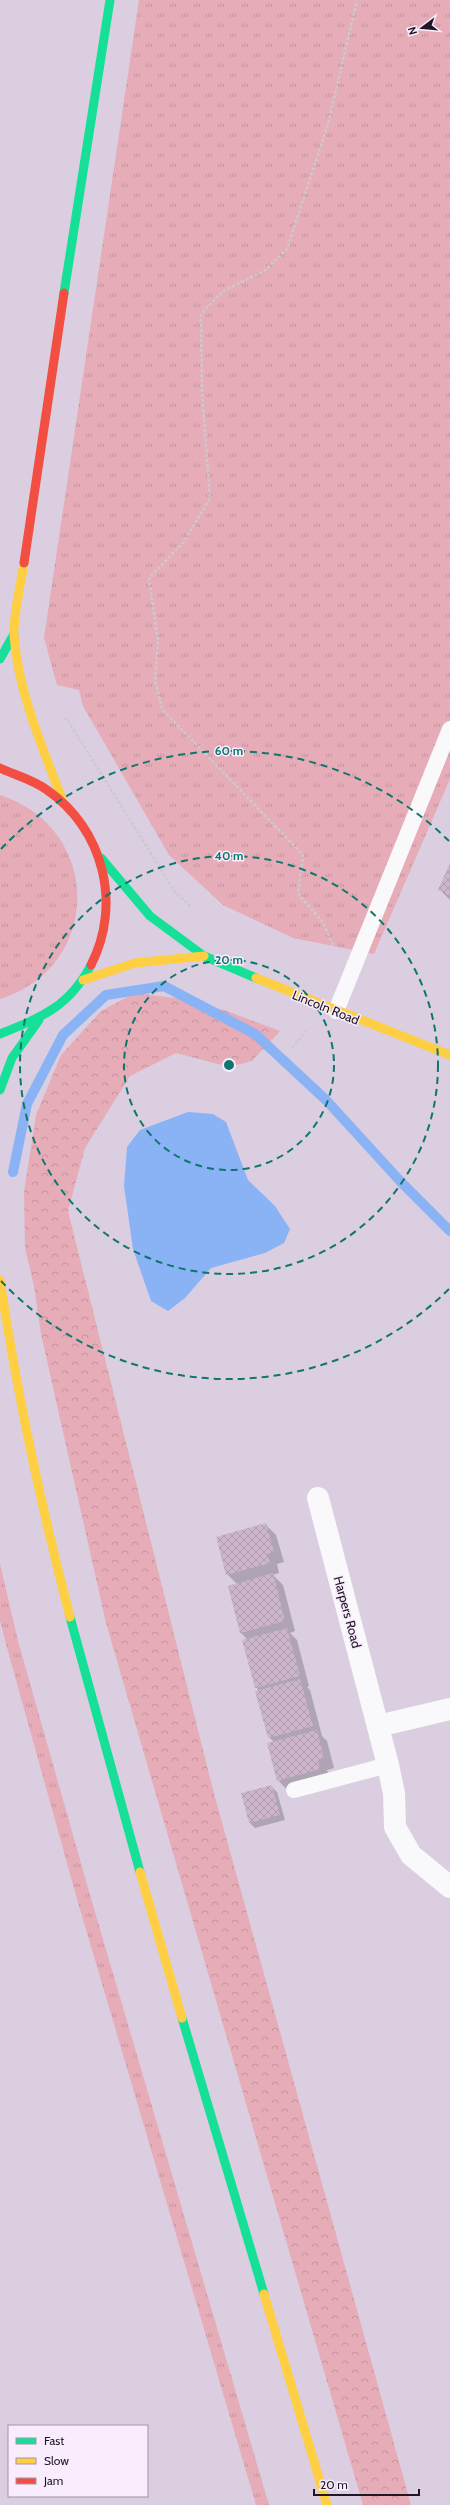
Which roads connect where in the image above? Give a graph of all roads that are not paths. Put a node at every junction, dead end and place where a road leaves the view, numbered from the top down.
1 (110, 0) edge
2 (14, 634) junction
3 (0, 658) edge
4 (450, 729) edge
5 (0, 768) edge
6 (62, 800) junction
7 (101, 858) junction
8 (204, 956) junction
9 (83, 980) junction
10 (336, 1011) junction
11 (40, 1019) junction
12 (0, 1034) edge
13 (450, 1055) edge
14 (0, 1090) edge
15 (0, 1280) edge
16 (318, 1498) dead end
17 (450, 1708) edge
18 (378, 1726) junction
19 (388, 1765) junction
20 (294, 1790) dead end
21 (450, 1888) edge
22 (328, 2505) edge

1 - 2 main road
2 - 3 main road
2 - 6 main road
4 - 10 lane
5 - 6 main road
6 - 7 main road
7 - 8 main road, Lincoln Road
7 - 9 main road
8 - 9 main road, Lincoln Road
8 - 10 main road, Lincoln Road
9 - 11 main road
10 - 13 main road, Lincoln Road
11 - 12 main road
11 - 14 main road
15 - 22 main road
16 - 18 street, Harpers Road
17 - 18 street
18 - 19 street, Harpers Road
19 - 20 lane
19 - 21 street, Harpers Road

